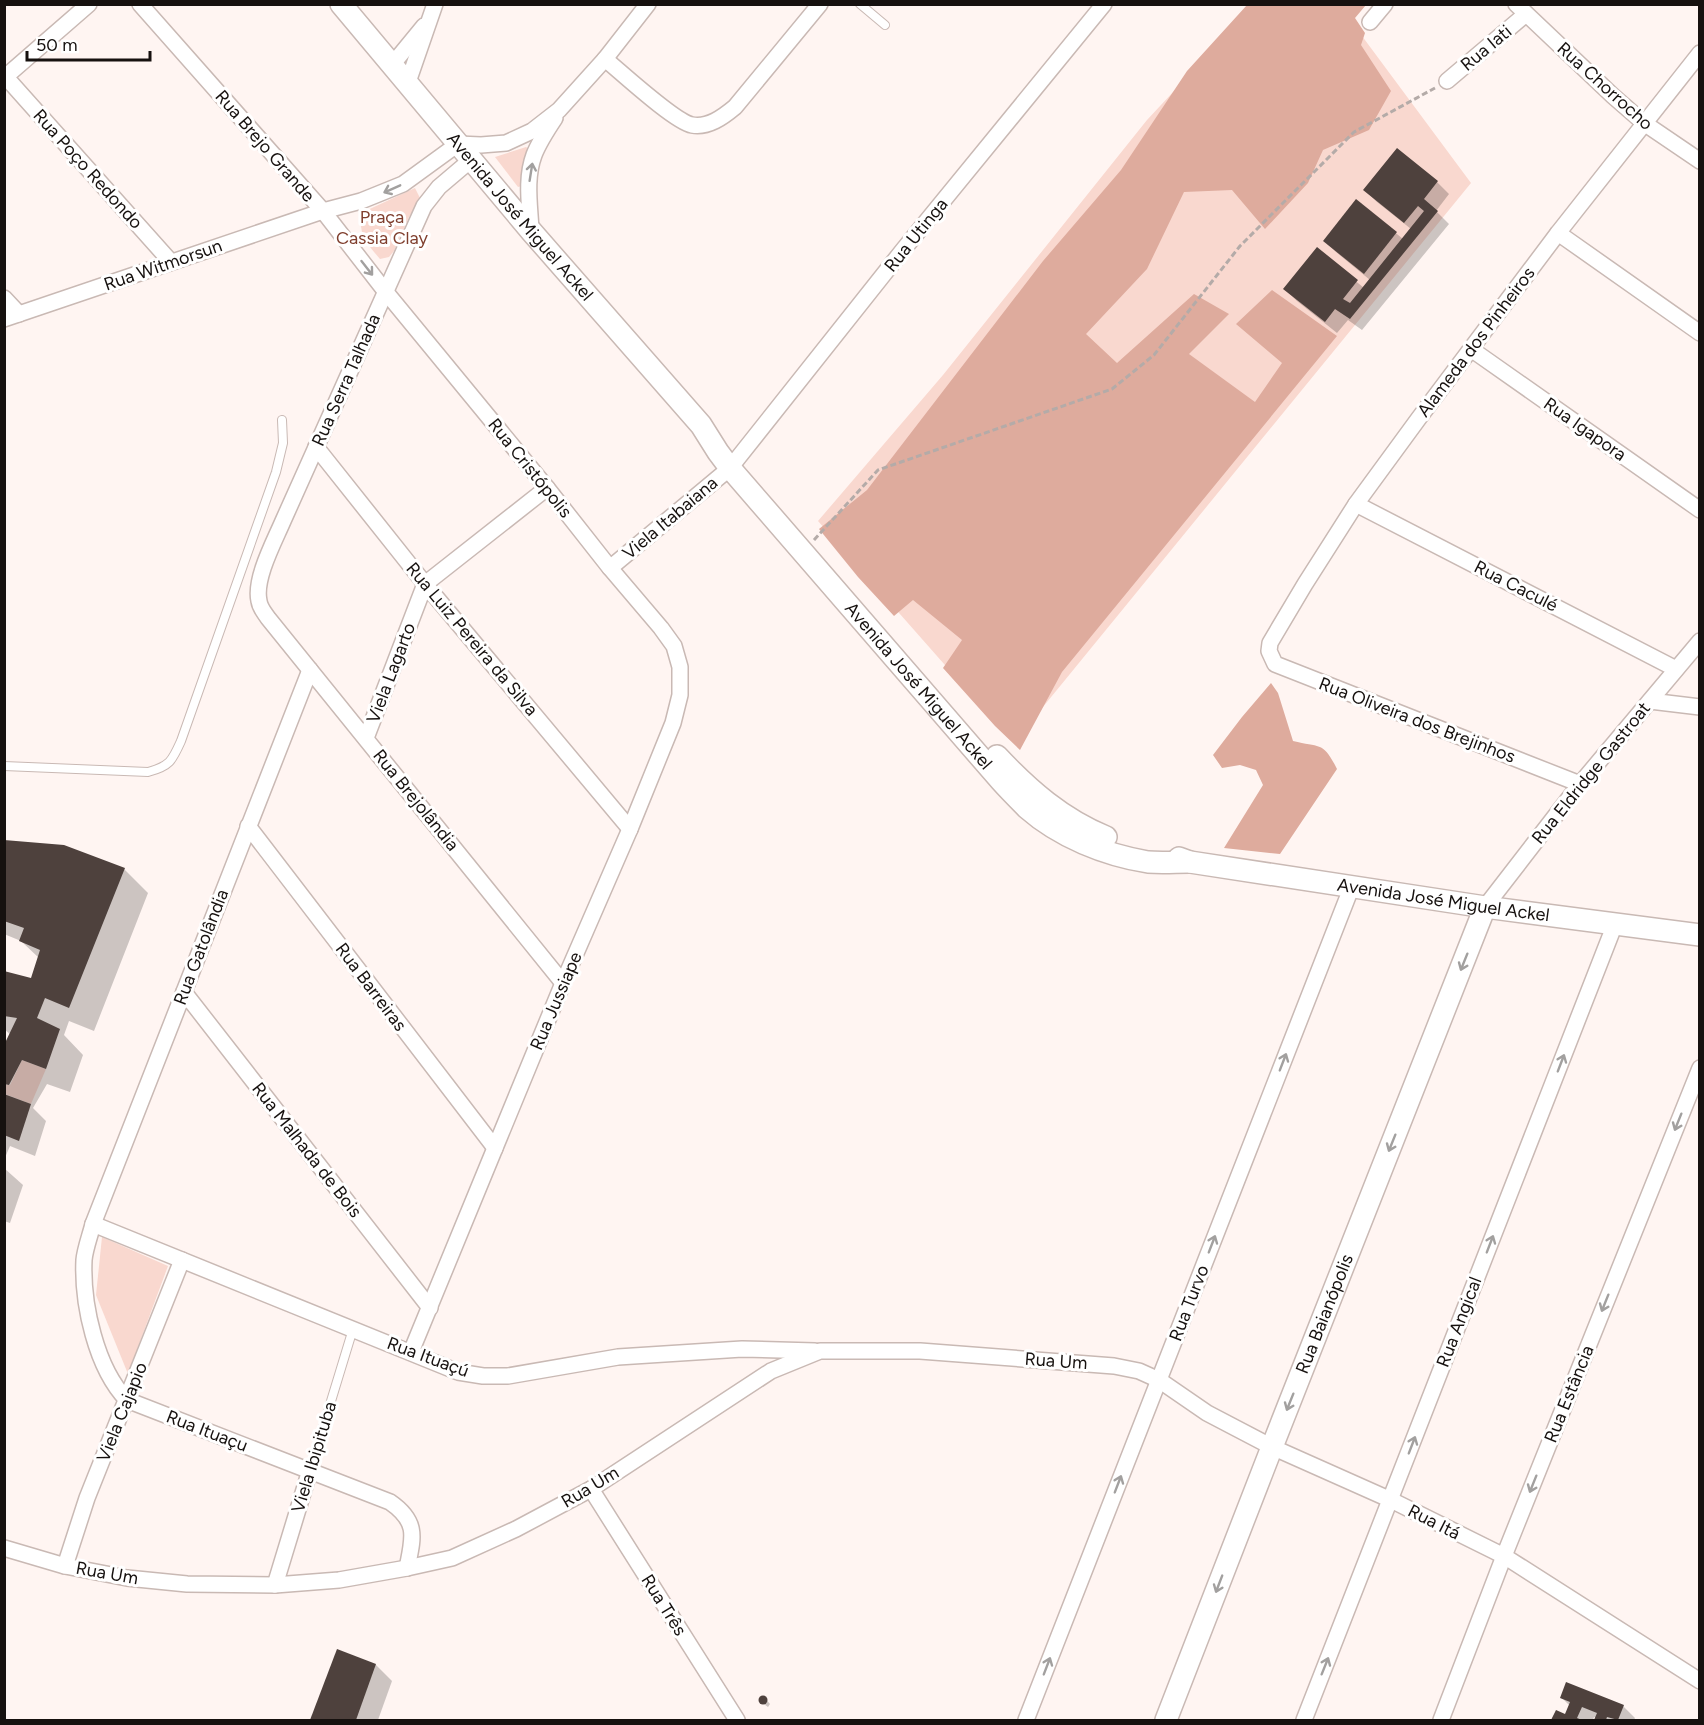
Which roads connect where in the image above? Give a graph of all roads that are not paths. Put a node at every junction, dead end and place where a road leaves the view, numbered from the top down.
1 (89, 4) edge
2 (140, 4) edge
3 (340, 4) edge
4 (648, 4) edge
5 (820, 4) edge
6 (860, 4) edge
7 (1104, 4) edge
8 (1384, 4) edge
9 (1521, 9) edge
10 (433, 12) edge
11 (1370, 22) dead end
12 (885, 25) dead end
13 (1700, 53) edge
14 (605, 59) junction
15 (392, 65) junction
16 (5, 76) edge
17 (1447, 81) road end
18 (408, 85) junction
19 (559, 110) junction
20 (1644, 123) junction
21 (465, 152) junction
22 (1700, 161) edge
23 (413, 177) junction
24 (430, 196) junction
25 (322, 211) junction
26 (531, 231) junction
27 (1558, 233) junction
28 (171, 262) junction
29 (385, 291) junction
30 (4, 298) edge
31 (12, 317) edge
32 (1700, 333) edge
33 (1471, 349) junction
34 (282, 420) dead end
35 (316, 447) junction
36 (734, 463) junction
37 (547, 488) junction
38 (1356, 504) junction
39 (1700, 510) edge
40 (610, 568) junction
41 (425, 584) junction
42 (268, 618) joint
43 (1700, 641) edge
44 (1270, 643) joint
45 (674, 646) joint
46 (1676, 669) junction
47 (310, 670) junction
48 (1650, 700) junction
49 (1700, 707) edge
50 (366, 738) junction
51 (4, 766) edge
52 (1581, 784) junction
53 (248, 826) junction
54 (630, 829) junction
55 (1190, 862) junction
56 (1352, 886) junction
57 (1485, 907) junction
58 (1615, 924) junction
59 (1700, 935) edge
60 (563, 983) junction
61 (184, 992) junction
62 (1700, 1068) edge
63 (495, 1148) junction
64 (93, 1224) junction
65 (182, 1260) junction
66 (430, 1308) junction
67 (353, 1329) junction
68 (751, 1350) junction
69 (411, 1352) junction
70 (820, 1352) junction
71 (758, 1380) junction
72 (1159, 1380) junction
73 (127, 1400) junction
74 (1272, 1447) junction
75 (310, 1470) junction
76 (591, 1489) junction
77 (1391, 1500) junction
78 (4, 1548) edge
79 (1504, 1556) junction
80 (65, 1566) junction
81 (407, 1568) junction
82 (275, 1585) junction
83 (1700, 1681) edge
84 (737, 1720) edge
85 (1026, 1720) edge
86 (1166, 1720) edge
87 (1304, 1720) edge
88 (1441, 1720) edge

1 - 16 street
2 - 25 street, Rua Brejo Grande
3 - 15 street, Avenida José Miguel Ackel
4 - 14 street
5 - 14 street
6 - 12 lane
7 - 36 street, Rua Utinga
8 - 11 street
9 - 17 street, Rua Iati
9 - 20 street, Rua Chorrocho
10 - 15 street
10 - 18 street
13 - 20 street, Alameda dos Pinheiros
14 - 19 street
15 - 18 street, Avenida José Miguel Ackel
16 - 28 street, Rua Poço Redondo
18 - 21 street, Avenida José Miguel Ackel
19 - 21 street
26 -> 19 street
20 - 22 street, Rua Chorrocho
20 - 27 street, Alameda dos Pinheiros
21 - 23 street
21 - 24 street, Rua Serra Talhada
21 - 26 street, Avenida José Miguel Ackel
23 - 24 street
23 -> 25 street
24 - 29 street, Rua Serra Talhada
25 - 28 street, Rua Witmorsun
25 -> 29 street, Rua Brejo Grande
26 - 36 street, Avenida José Miguel Ackel
27 - 32 street
27 - 33 street, Alameda dos Pinheiros
28 - 31 street, Rua Witmorsun
29 - 35 street, Rua Serra Talhada
29 - 37 street, Rua Cristópolis
30 - 31 street
33 - 38 street, Alameda dos Pinheiros
33 - 39 street, Rua Igapora
34 - 51 lane
35 - 41 street, Rua Luiz Pereira da Silva
35 - 42 street, Rua Serra Talhada
36 - 40 street, Viela Itabaiana
36 - 55 street, Avenida José Miguel Ackel
36 - 55 street, Avenida José Miguel Ackel
37 - 40 street, Rua Cristópolis
37 - 41 street
38 - 44 street, Alameda dos Pinheiros
38 - 46 street, Rua Caculé
40 - 45 street, Rua Cristópolis
41 - 50 street, Viela Lagarto
41 - 54 street, Rua Luiz Pereira da Silva
42 - 47 street, Rua Brejolândia
43 - 46 street, Rua Eldridge Gastroat
44 - 52 street, Rua Oliveira dos Brejinhos
45 - 54 street, Rua Jussiape
46 - 48 street, Rua Eldridge Gastroat
47 - 50 street, Rua Brejolândia
47 - 53 street, Rua Gatolândia
48 - 49 street
48 - 52 street, Rua Eldridge Gastroat
50 - 60 street, Rua Brejolândia
52 - 57 street, Rua Eldridge Gastroat
53 - 61 street, Rua Gatolândia
53 - 63 street, Rua Barreiras
54 - 60 street, Rua Jussiape
55 - 56 street, Avenida José Miguel Ackel
56 - 57 street, Avenida José Miguel Ackel
72 -> 56 street, Rua Turvo
57 - 58 street, Avenida José Miguel Ackel
57 -> 74 street, Rua Baianópolis
58 - 59 street, Avenida José Miguel Ackel
77 -> 58 street, Rua Angical
60 - 63 street, Rua Jussiape
61 - 64 street, Rua Gatolândia
61 - 66 street, Rua Malhada de Bois
62 -> 79 street, Rua Estância
63 - 66 street, Rua Jussiape
64 - 65 street, Rua Ituaçú
64 - 73 street
65 - 67 street, Rua Ituaçú
65 - 73 street, Viela Cajapio
66 - 69 street, Rua Jussiape
67 - 69 street, Rua Ituaçú
67 - 75 lane, Viela Ibipituba
68 - 69 street, Rua Ituaçú
68 - 70 street, Rua Ituaçú
68 - 71 street
70 - 71 street, Rua Um
70 - 72 street, Rua Um
71 - 76 street, Rua Um
72 - 74 street, Rua Itá
85 -> 72 street, Rua Turvo
73 - 75 street, Rua Ituaçu
73 - 80 street, Viela Cajapio
74 - 77 street, Rua Itá
74 -> 86 street, Rua Baianópolis
75 - 81 street, Rua Ituaçu
75 - 82 street, Viela Ibipituba
76 - 81 street, Rua Um
76 - 84 street, Rua Três
77 - 79 street, Rua Itá
87 -> 77 street, Rua Angical
78 - 80 street, Rua Um
79 - 83 street, Rua Itá
79 - 88 street, Rua Estância
80 - 82 street, Rua Um
81 - 82 street, Rua Um

